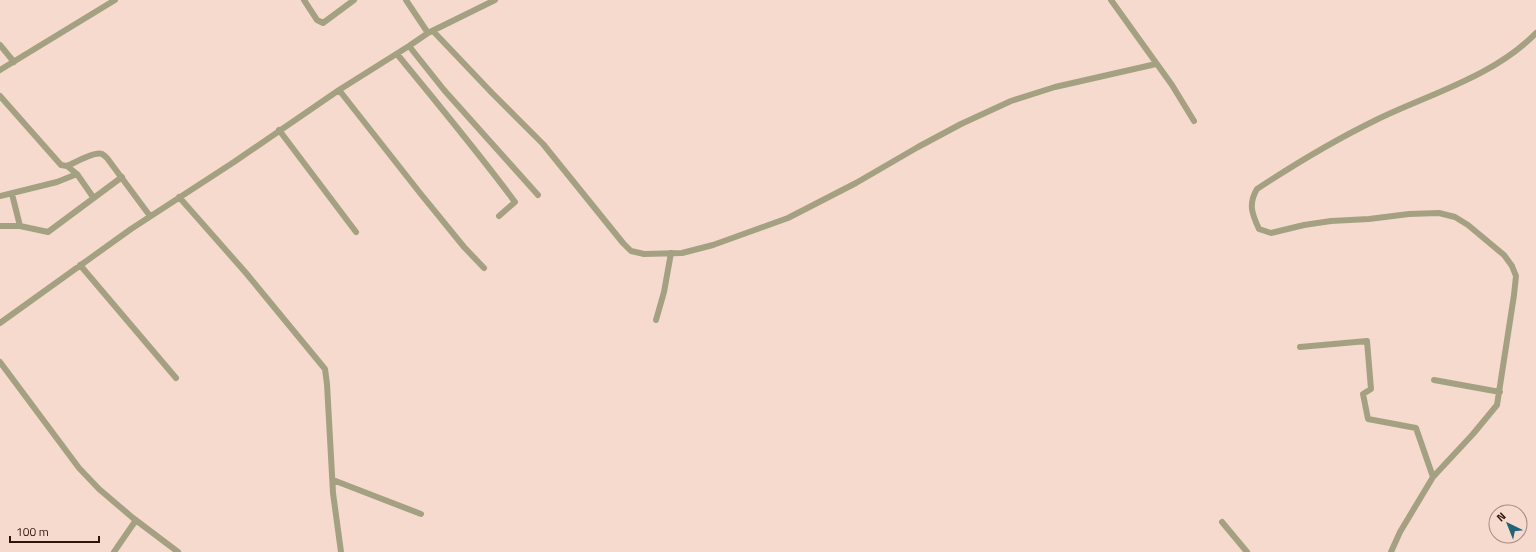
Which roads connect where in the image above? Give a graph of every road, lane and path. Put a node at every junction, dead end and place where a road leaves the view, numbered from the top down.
1 (115, 0) edge
2 (304, 0) edge
3 (354, 0) edge
4 (406, 0) edge
5 (495, 0) edge
6 (1111, 0) edge
7 (484, 2) edge
8 (430, 32) junction
9 (1536, 33) edge
10 (0, 45) edge
11 (409, 46) junction
12 (397, 54) junction
13 (14, 62) junction
14 (1156, 64) junction
15 (0, 70) edge
16 (339, 90) junction
17 (0, 96) edge
18 (1194, 121) dead end
19 (279, 130) junction
20 (66, 166) junction
21 (77, 174) junction
22 (122, 177) junction
23 (12, 194) junction
24 (538, 195) dead end
25 (0, 196) edge
26 (93, 197) junction
27 (179, 197) junction
28 (150, 216) junction
29 (499, 216) dead end
30 (0, 226) edge
31 (20, 226) junction
32 (356, 232) dead end
33 (671, 253) junction
34 (80, 265) junction
35 (484, 268) dead end
36 (656, 320) dead end
37 (0, 323) edge
38 (1300, 347) dead end
39 (0, 362) edge
40 (176, 378) dead end
41 (1434, 380) dead end
42 (1500, 392) junction
43 (1432, 477) junction
44 (333, 480) junction
45 (422, 514) dead end
46 (136, 520) junction
47 (1222, 522) dead end
48 (114, 552) edge
49 (178, 552) edge
50 (341, 552) edge
51 (1247, 552) edge
52 (1391, 552) edge

1 - 13 street
2 - 3 street
4 - 8 street
5 - 7 street
6 - 14 street
7 - 8 street
8 - 11 street
8 - 33 street
9 - 42 street
10 - 13 street
11 - 12 street
11 - 24 street
12 - 16 street
12 - 29 street
13 - 15 street
14 - 18 street
14 - 33 street
16 - 19 street
16 - 35 street
17 - 20 street
19 - 27 street
19 - 32 street
20 - 21 street
20 - 22 street
21 - 23 street
21 - 26 street
22 - 26 street
22 - 28 street
23 - 25 street
23 - 31 street
26 - 31 street
27 - 28 street
27 - 44 street
28 - 34 street
30 - 31 street
33 - 36 street
34 - 37 street
34 - 40 street
38 - 43 street
39 - 46 street
41 - 42 street
42 - 43 street
43 - 52 street
44 - 45 street
44 - 50 street
46 - 48 street
46 - 49 street
47 - 51 street

